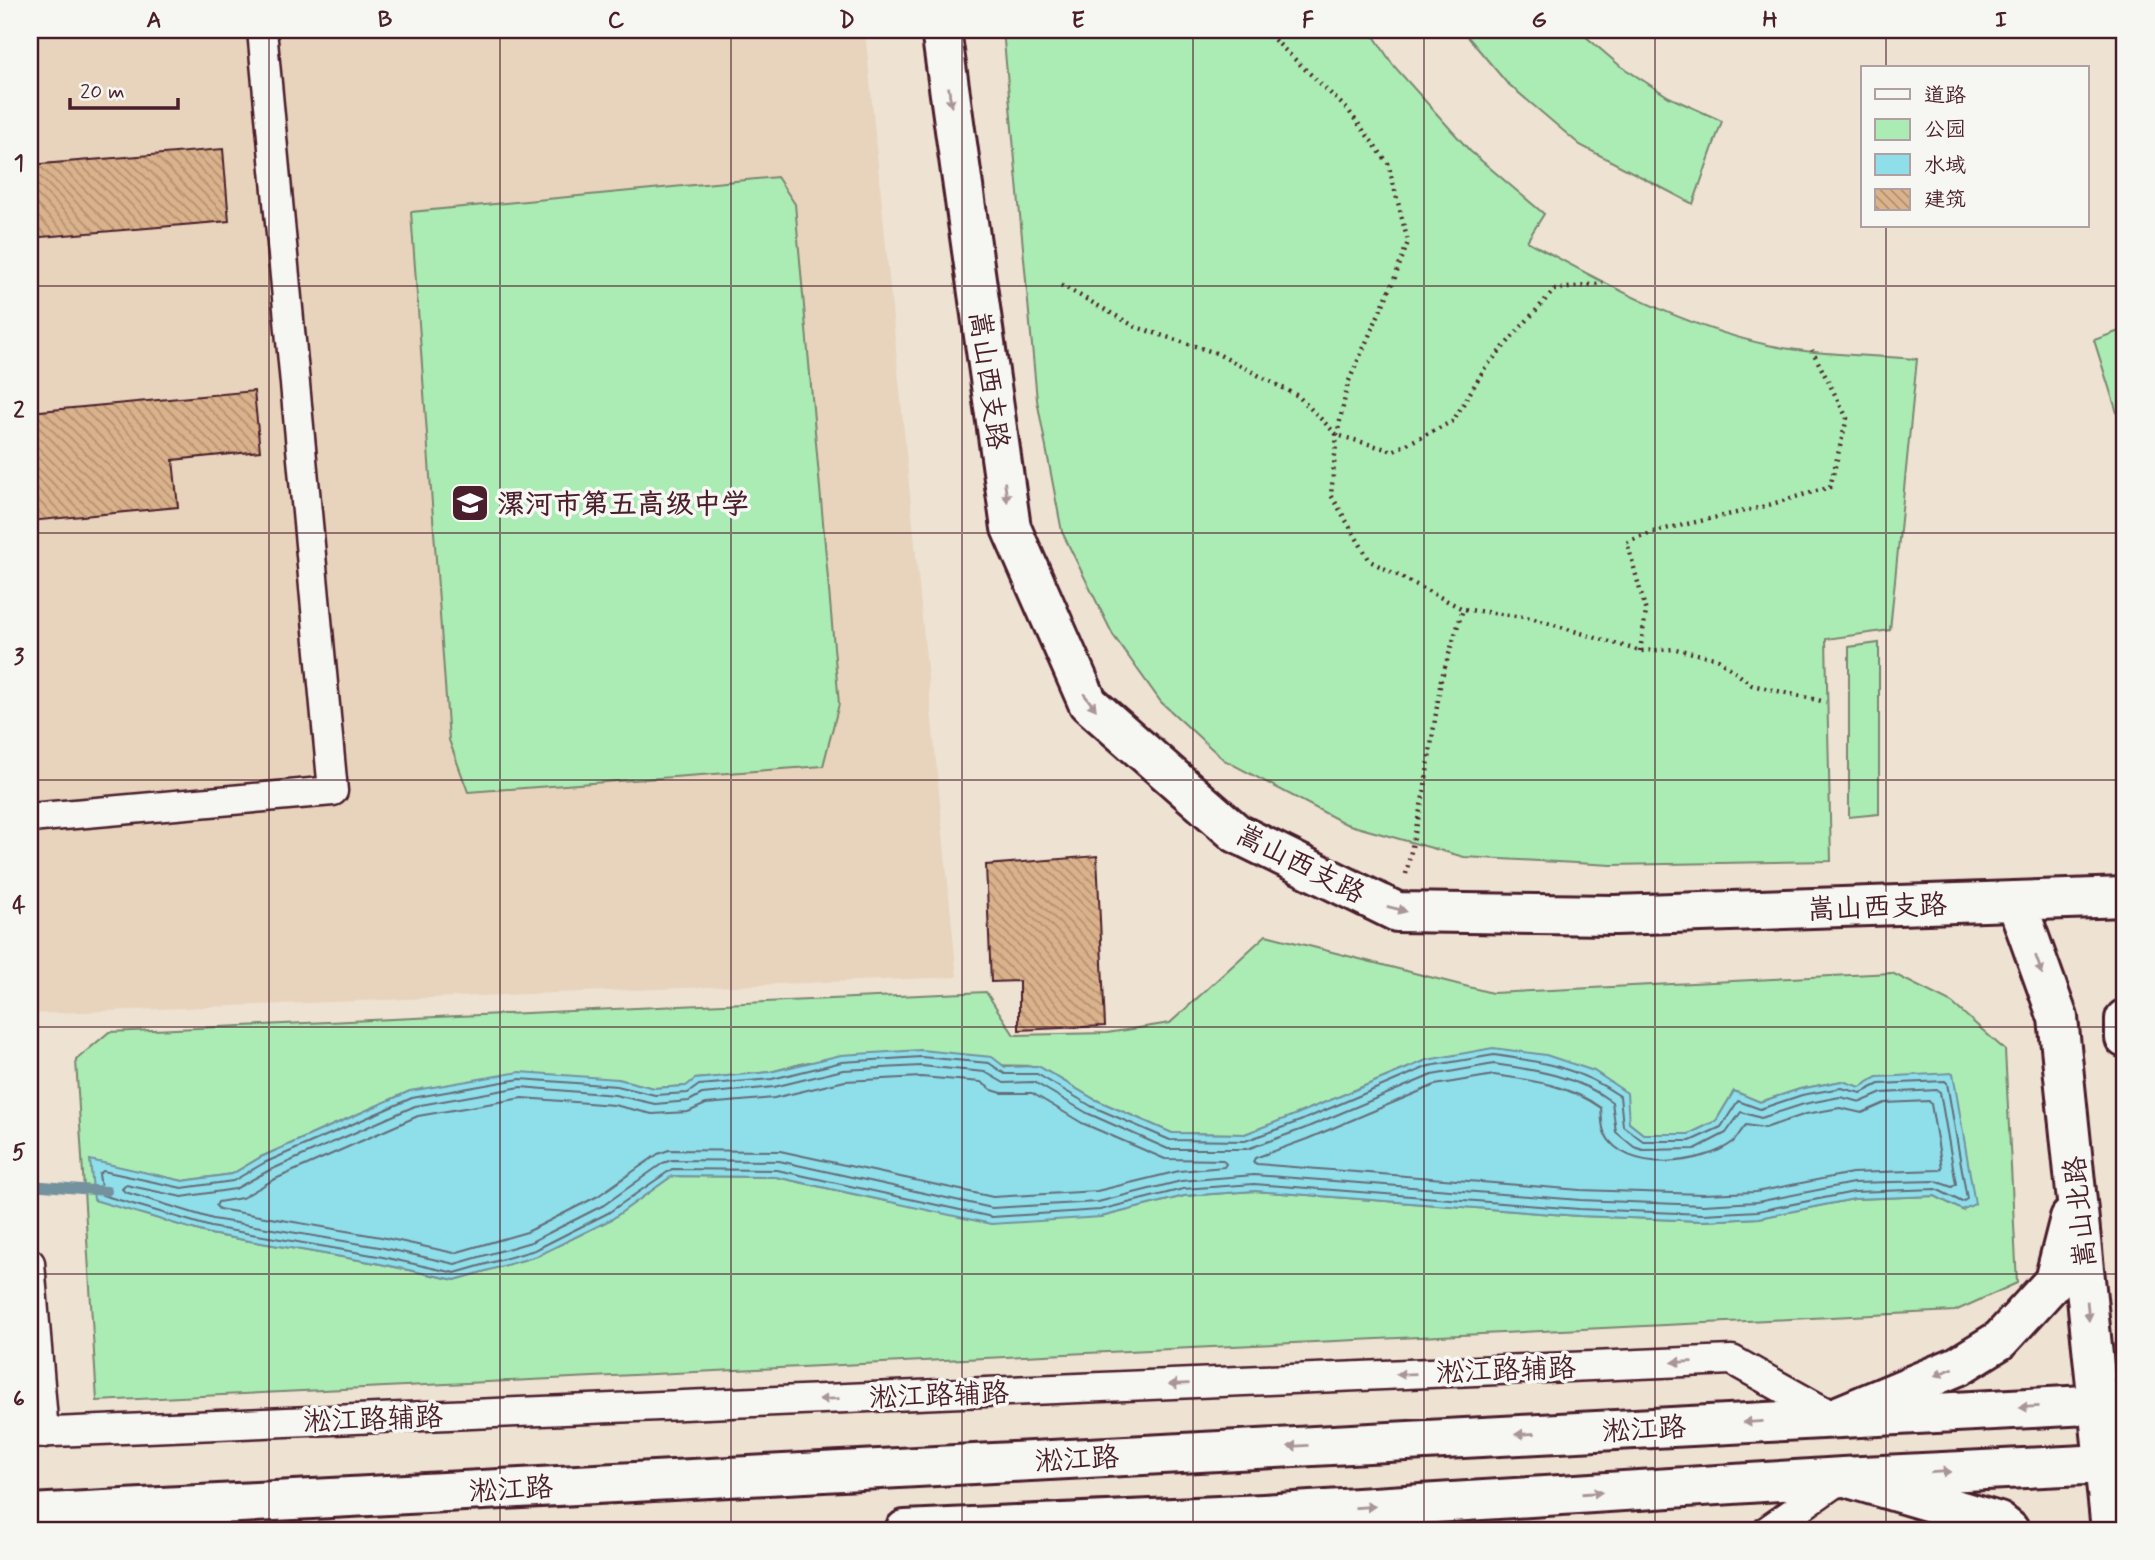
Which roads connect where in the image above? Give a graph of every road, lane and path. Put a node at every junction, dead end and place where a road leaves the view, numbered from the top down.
1 (261, 30) edge
2 (941, 30) edge
3 (1264, 30) edge
4 (1603, 283) dead end
5 (1061, 285) dead end
6 (1812, 351) dead end
7 (1337, 435) junction
8 (1463, 609) junction
9 (1640, 651) junction
10 (1826, 702) dead end
11 (30, 818) edge
12 (2125, 897) edge
13 (2016, 901) junction
14 (1397, 912) junction
15 (2125, 1019) edge
16 (2125, 1038) edge
17 (2077, 1189) junction
18 (30, 1263) edge
19 (30, 1271) edge
20 (2111, 1403) edge
21 (1834, 1418) junction
22 (37, 1433) edge
23 (2114, 1464) edge
24 (1843, 1477) junction
25 (30, 1514) edge
26 (905, 1530) edge
27 (1768, 1530) edge
28 (2009, 1530) edge
29 (2111, 1530) edge

1 - 11 street
2 -> 14 main road, 嵩山西支路
3 - 7 path
4 - 7 path
5 - 7 path
6 - 9 path
7 - 8 path
8 - 9 path
8 - 14 path
9 - 10 path
12 - 13 main road, 嵩山西支路
13 - 14 main road, 嵩山西支路
13 -> 17 main road, 嵩山北路
15 - 16 main road
17 -> 20 main road, 嵩山北路
17 -> 21 main road
18 - 19 street
19 - 22 street
20 -> 21 main road, 淞江路
20 - 23 main road, 嵩山北路
21 -> 22 street, 淞江路辅路
21 -> 25 main road, 淞江路
24 -> 23 main road
23 - 29 main road, 嵩山北路
26 -> 24 main road
24 - 27 street
24 - 28 main road

